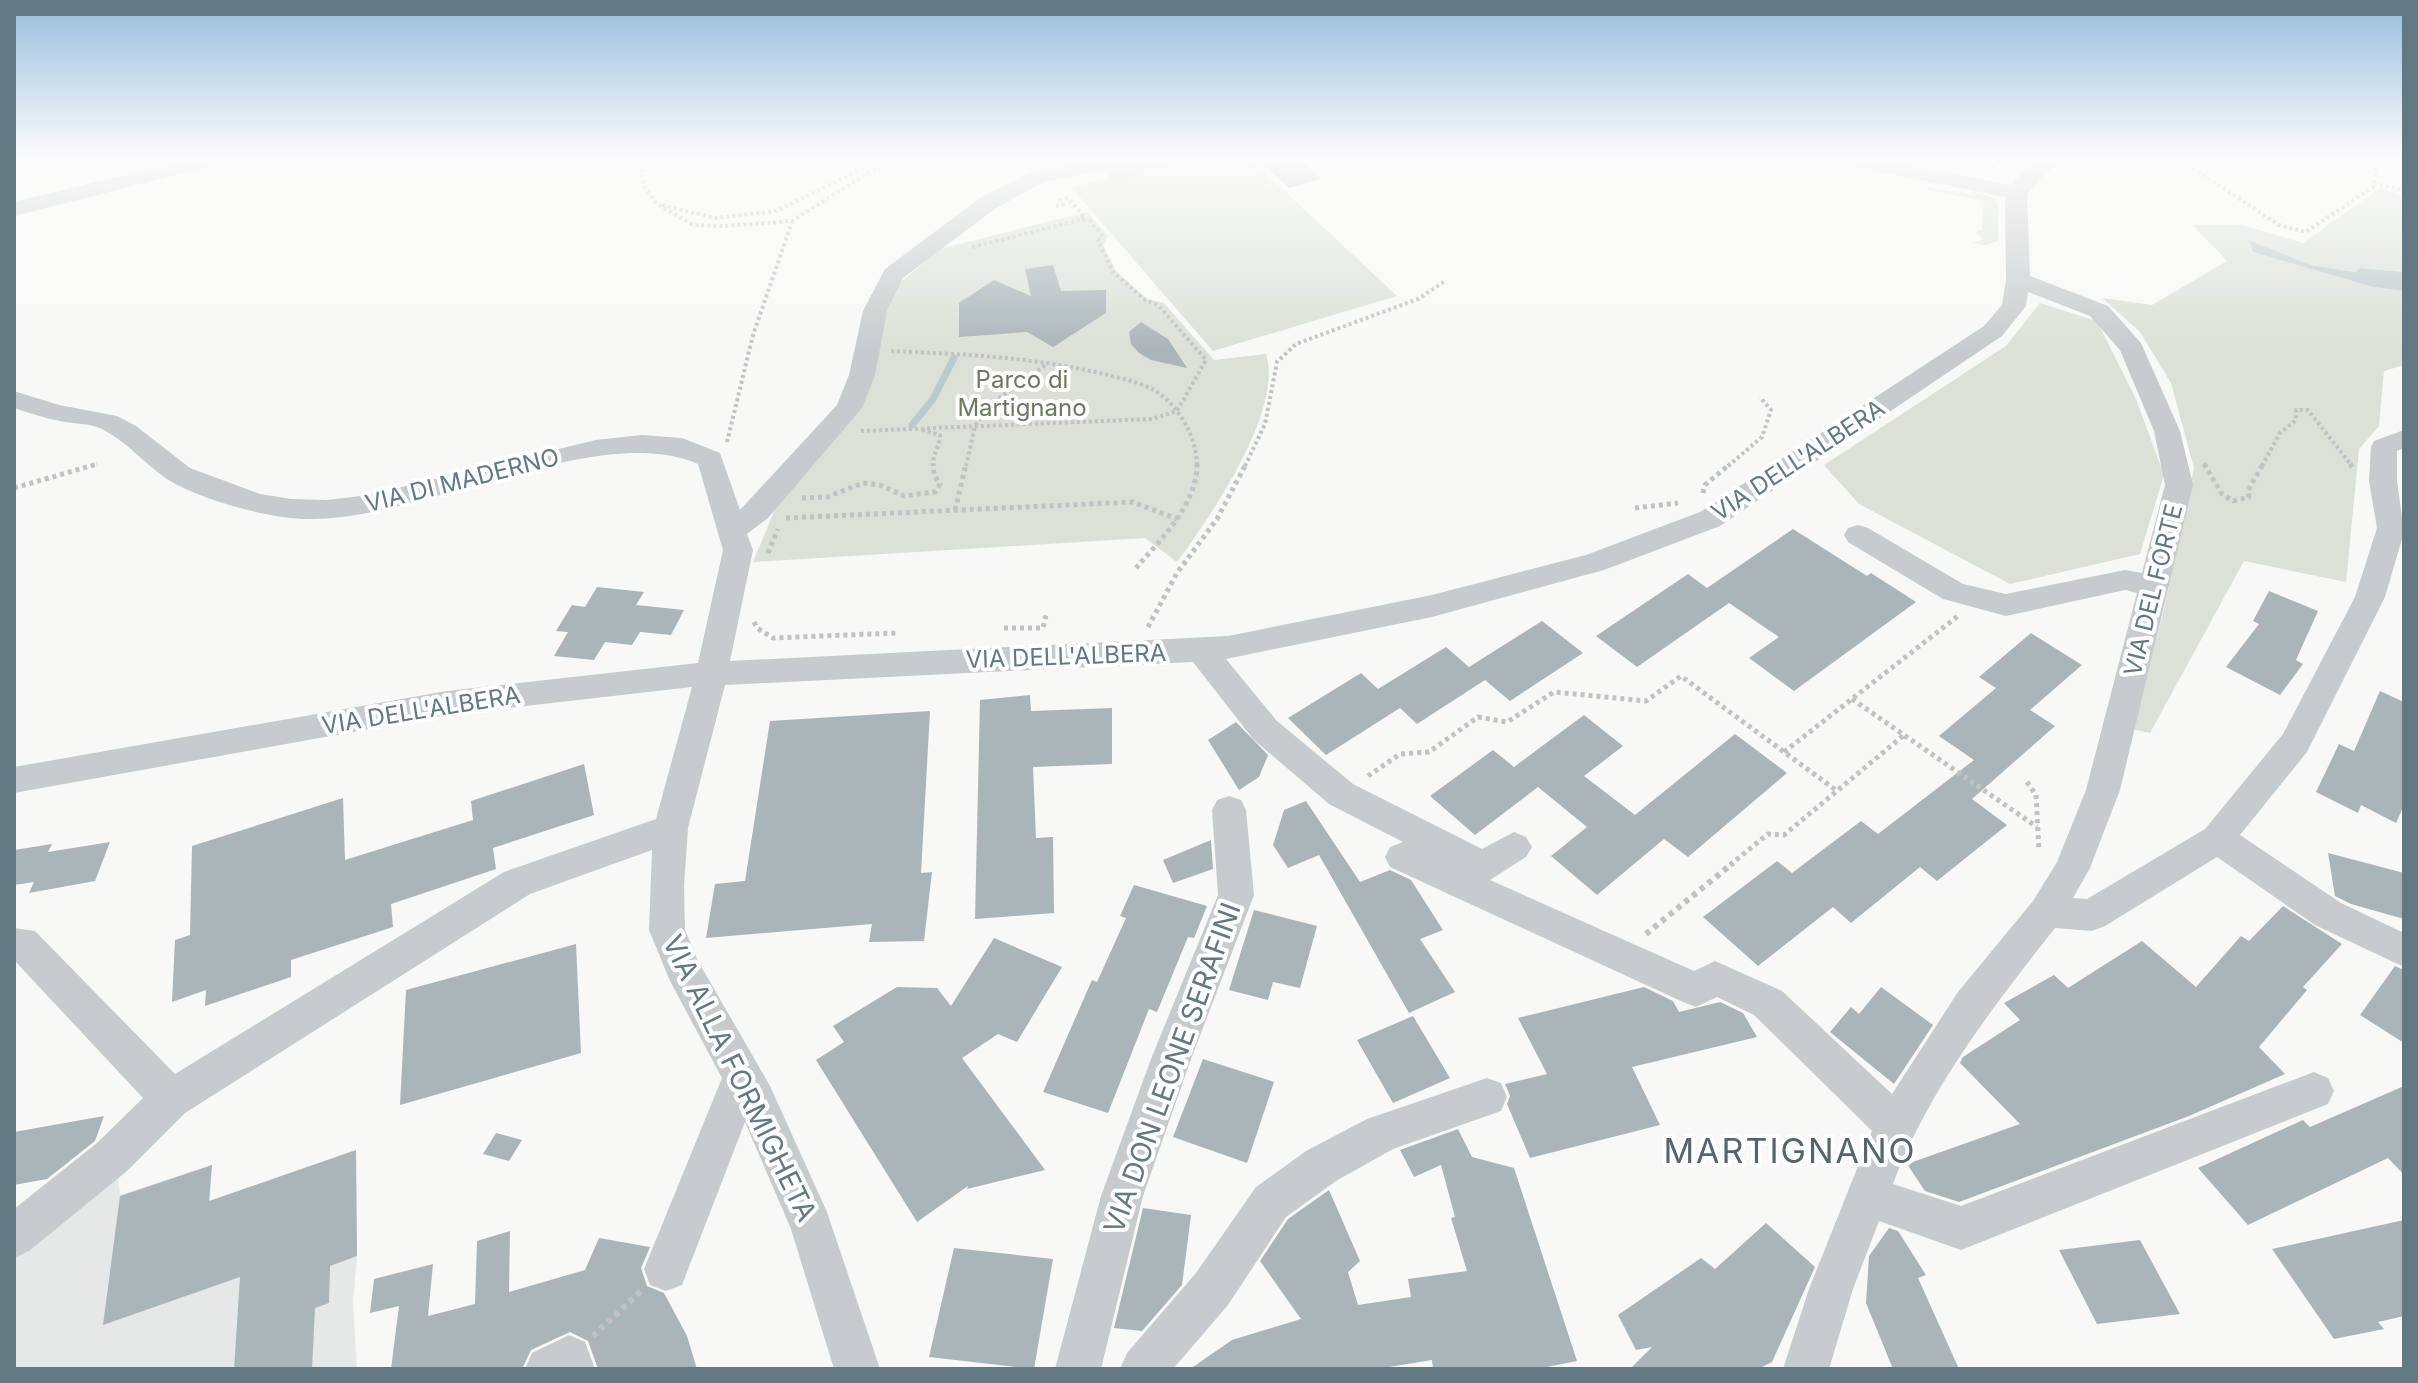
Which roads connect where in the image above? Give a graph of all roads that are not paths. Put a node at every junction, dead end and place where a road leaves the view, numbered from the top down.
1 (962, 223) edge
2 (2017, 223) edge
3 (2018, 280) junction
4 (14, 399) edge
5 (2404, 438) edge
6 (2394, 524) edge
7 (733, 530) junction
8 (1858, 535) dead end
9 (2154, 586) junction
10 (1200, 649) junction
11 (712, 674) junction
12 (14, 780) edge
13 (1229, 810) dead end
14 (671, 828) junction
15 (2217, 839) junction
16 (1514, 847) dead end
17 (1403, 857) dead end
18 (2046, 912) junction
19 (14, 944) edge
20 (2404, 951) edge
21 (743, 1076) junction
22 (2314, 1091) dead end
23 (1487, 1097) dead end
24 (171, 1099) junction
25 (1895, 1125) junction
26 (1867, 1196) junction
27 (14, 1236) edge
28 (666, 1269) road end
29 (857, 1369) edge
30 (1078, 1369) edge
31 (1143, 1369) edge
32 (1806, 1369) edge

1 - 7 street
2 - 3 street
3 - 9 street, VIA DEL FORTE
3 - 10 street, VIA DELL'ALBERA
4 - 7 street, VIA DI MADERNO
5 - 6 street
6 - 15 street
7 - 11 street, VIA DI MADERNO
8 - 9 street
9 - 18 street, VIA DEL FORTE
10 - 11 street, VIA DELL'ALBERA
10 - 16 street
11 - 12 street, VIA DELL'ALBERA
11 - 14 street, VIA ALLA FORMIGHETA
13 - 30 street, VIA DON LEONE SERAFINI
14 - 21 street, VIA ALLA FORMIGHETA
14 - 24 street
15 - 18 street
15 - 20 street
17 - 25 street
18 - 25 street, VIA DEL FORTE
19 - 24 street
21 - 28 street
21 - 29 street, VIA ALLA FORMIGHETA
22 - 26 street
23 - 31 street
24 - 27 street
25 - 26 street, VIA DEL FORTE
26 - 32 street, VIA DEL FORTE

